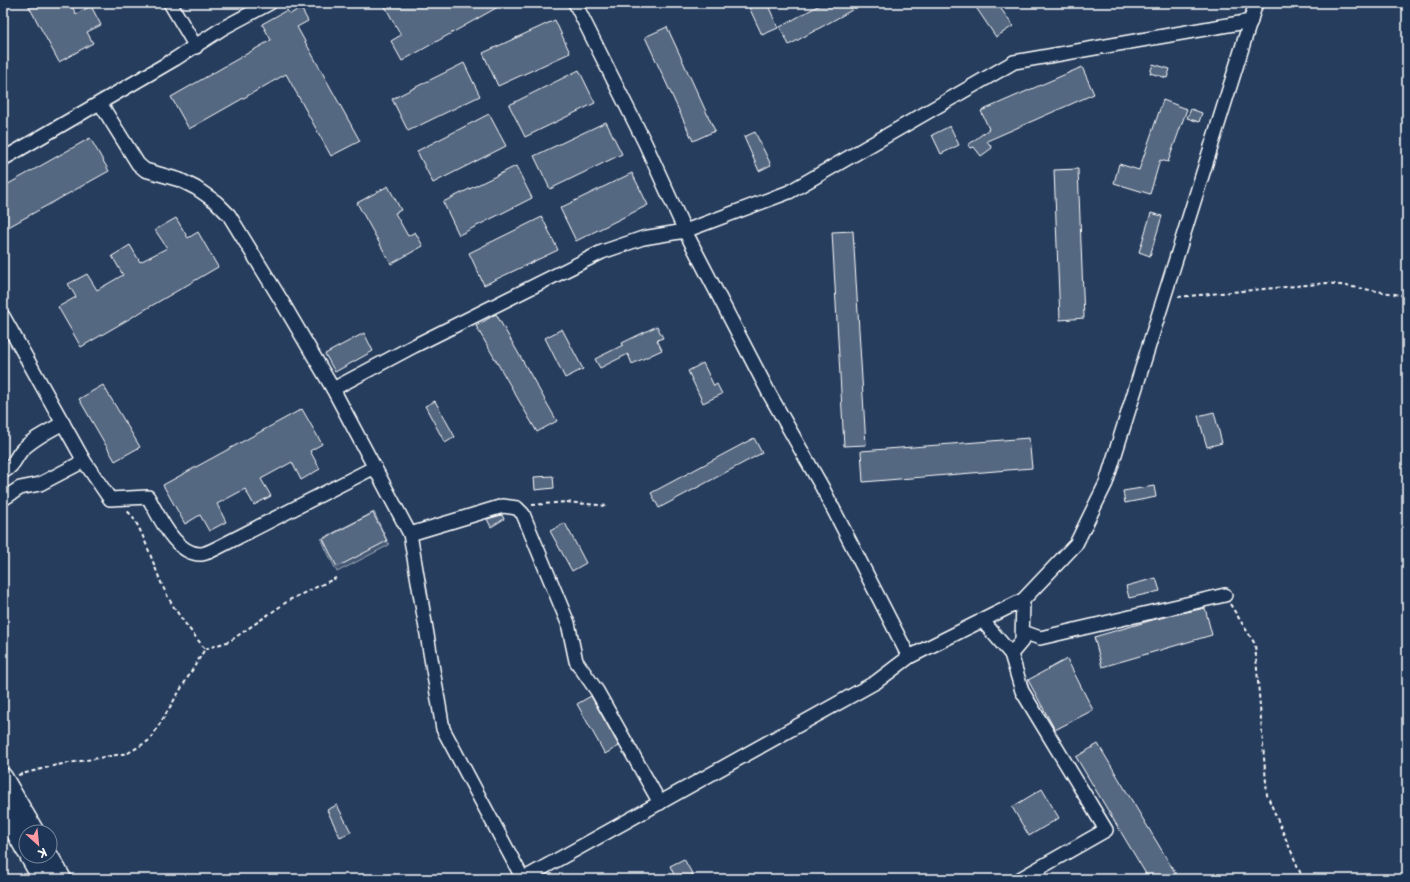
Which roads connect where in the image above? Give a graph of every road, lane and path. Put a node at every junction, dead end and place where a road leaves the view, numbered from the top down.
1 (170, 3) edge
2 (270, 3) edge
3 (574, 3) edge
4 (1256, 3) edge
5 (1251, 21) junction
6 (196, 47) junction
7 (100, 103) junction
8 (3, 159) edge
9 (685, 231) junction
10 (1407, 296) edge
11 (1163, 298) junction
12 (3, 316) edge
13 (333, 389) junction
14 (63, 423) junction
15 (84, 461) junction
16 (375, 467) junction
17 (3, 472) edge
18 (3, 499) edge
19 (110, 499) junction
20 (608, 506) dead end
21 (517, 508) junction
22 (410, 534) junction
23 (336, 578) dead end
24 (1224, 595) joint
25 (1023, 600) junction
26 (982, 620) junction
27 (1024, 632) junction
28 (205, 649) junction
29 (1011, 654) junction
30 (909, 657) junction
31 (3, 778) edge
32 (660, 803) junction
33 (3, 810) edge
34 (30, 824) edge
35 (18, 837) edge
36 (34, 864) edge
37 (54, 864) edge
38 (42, 879) edge
39 (62, 879) edge
40 (523, 879) edge
41 (1020, 879) edge
42 (1303, 879) edge

1 - 6 street
2 - 6 street
3 - 9 street
4 - 5 street
5 - 9 street
5 - 11 street
6 - 7 street
7 - 8 street
7 - 13 street
9 - 13 street
9 - 30 street
10 - 11 path
11 - 25 street
12 - 14 street
13 - 16 street
14 - 15 street
14 - 17 street
15 - 18 street
15 - 19 street
16 - 19 street
16 - 22 street
19 - 28 path
20 - 21 path
21 - 22 street
21 - 32 street
22 - 40 street
23 - 28 path
24 - 27 street
24 - 42 path
25 - 26 street
25 - 27 street
26 - 29 street
26 - 30 street
27 - 29 street
28 - 31 path
29 - 41 street
30 - 32 street
31 - 34 main road
32 - 40 street
33 - 35 main road
36 - 38 main road
37 - 39 main road

